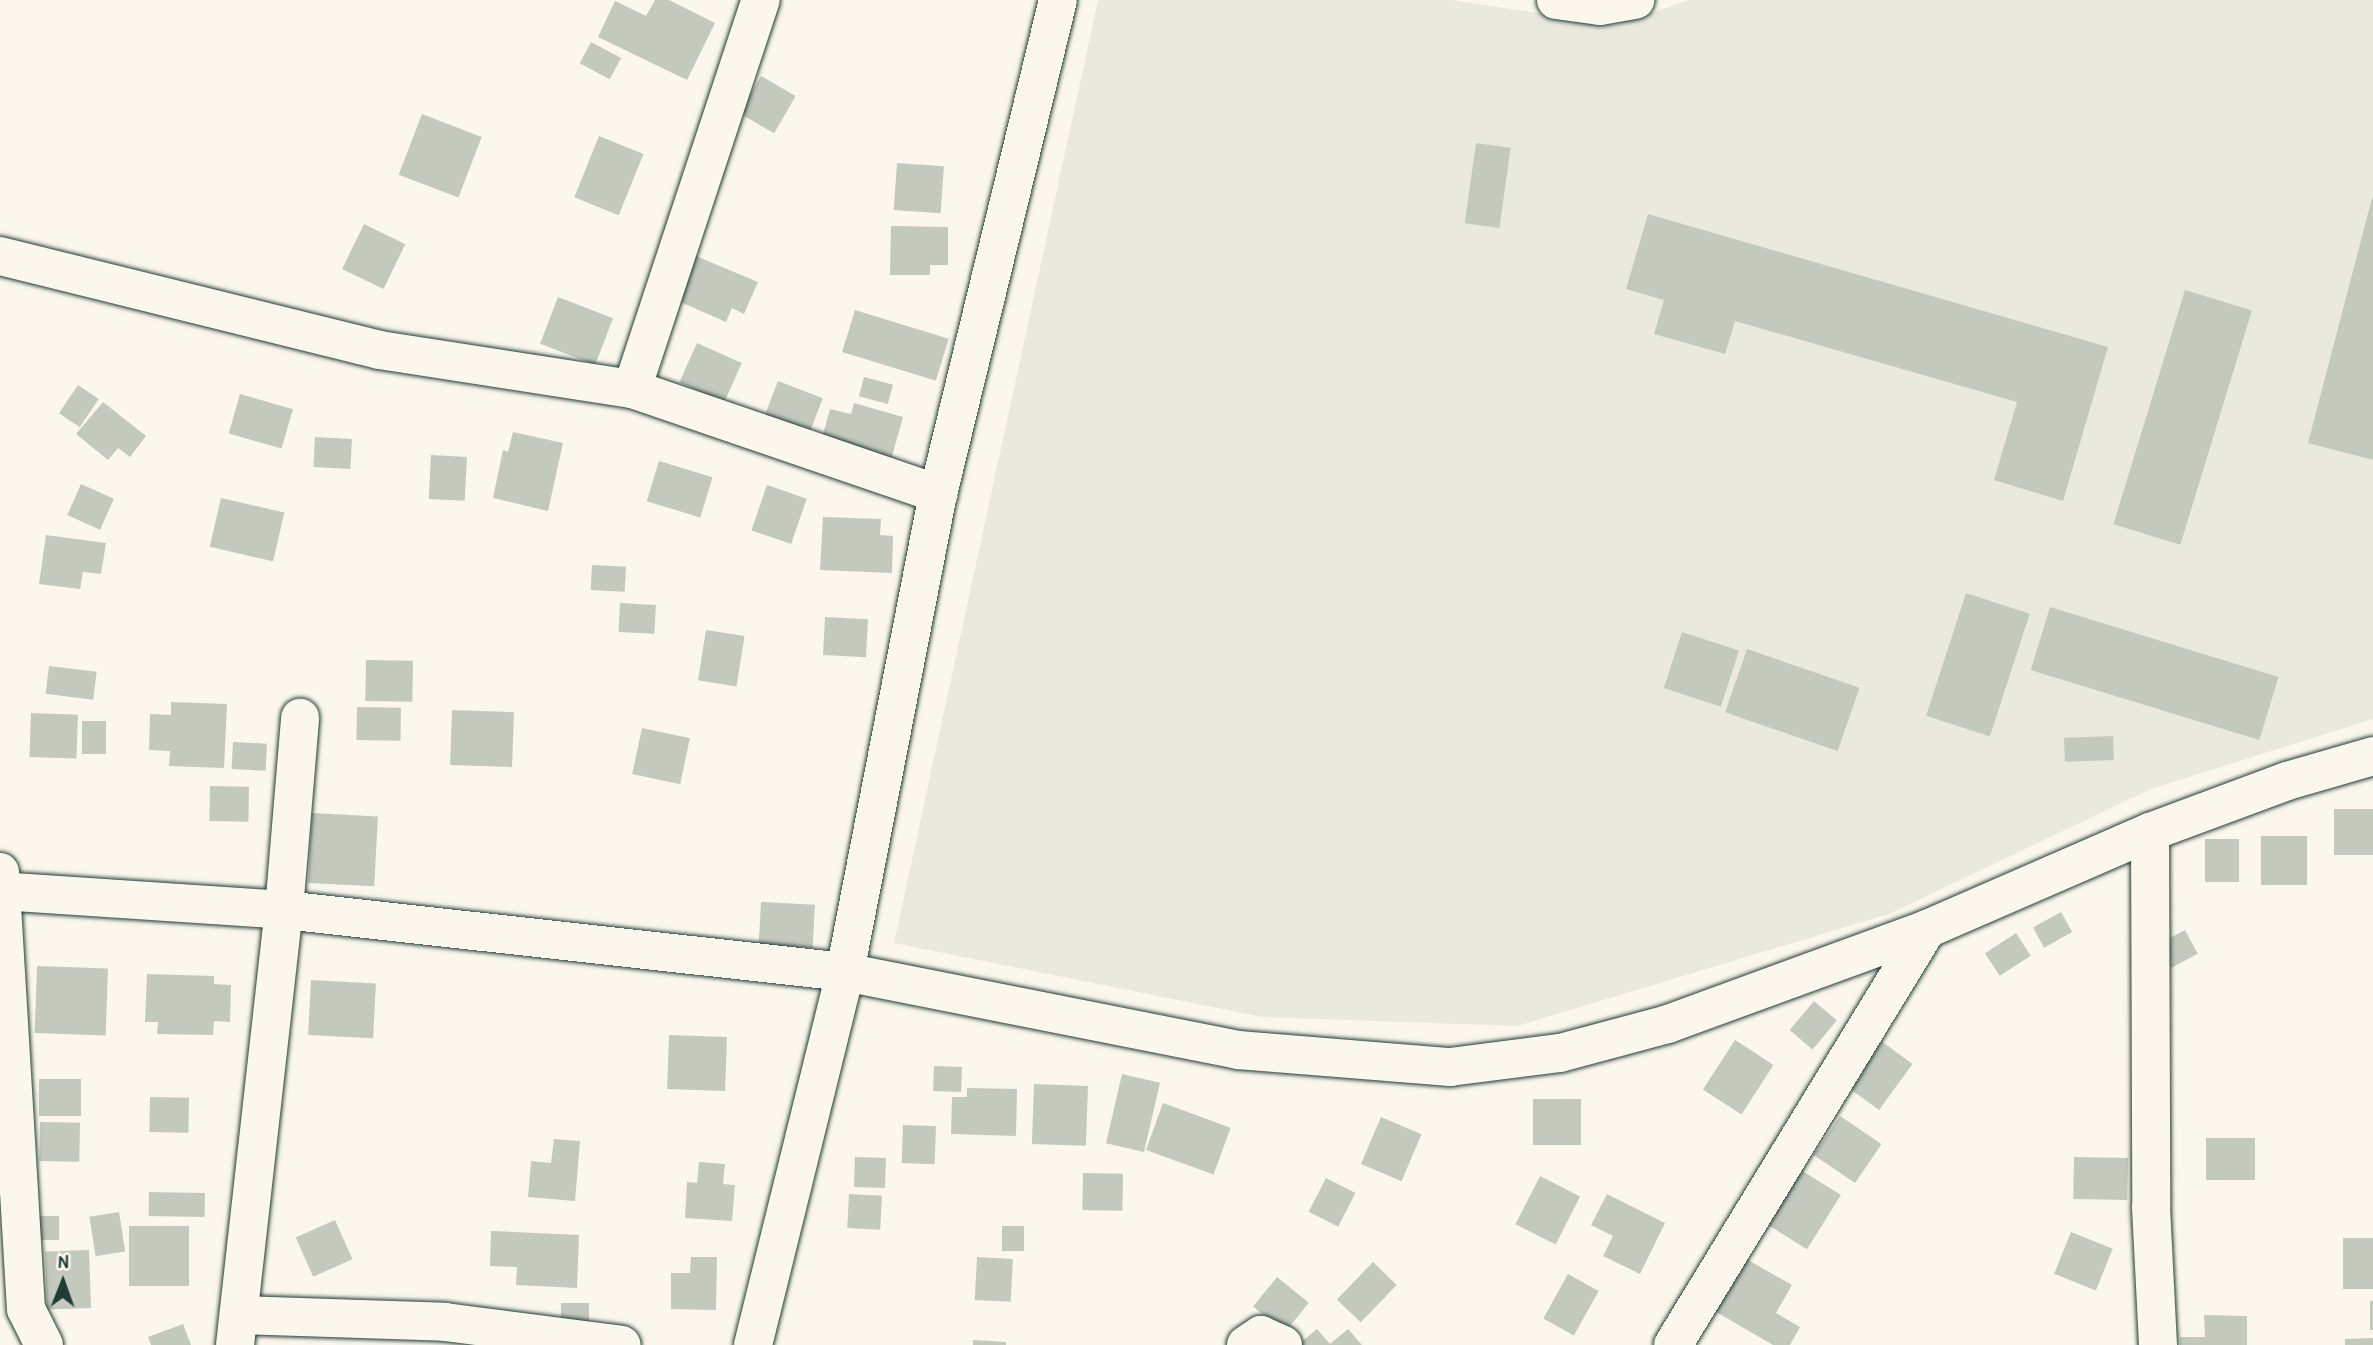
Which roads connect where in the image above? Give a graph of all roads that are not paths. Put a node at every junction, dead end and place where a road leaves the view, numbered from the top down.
1 (761, 0) edge
2 (1058, 0) edge
3 (1556, 0) edge
4 (1635, 0) edge
5 (0, 256) edge
6 (632, 389) junction
7 (938, 494) junction
8 (300, 718) dead end
9 (2373, 756) edge
10 (2150, 832) junction
11 (0, 885) edge
12 (284, 910) junction
13 (1927, 929) junction
14 (845, 972) junction
15 (13, 1315) edge
16 (237, 1330) edge
17 (44, 1345) edge
18 (622, 1345) edge
19 (753, 1345) edge
20 (1246, 1345) edge
21 (1283, 1345) edge
22 (1673, 1345) edge
23 (2158, 1345) edge

1 - 6 street
2 - 7 street
3 - 4 street
5 - 6 street
6 - 7 street
7 - 14 street
8 - 12 street
9 - 10 street
10 - 13 street
10 - 23 street
11 - 12 street
11 - 15 street
12 - 14 street
12 - 16 street
13 - 14 street
13 - 22 street
14 - 19 street
15 - 17 street
16 - 18 street
20 - 21 street

